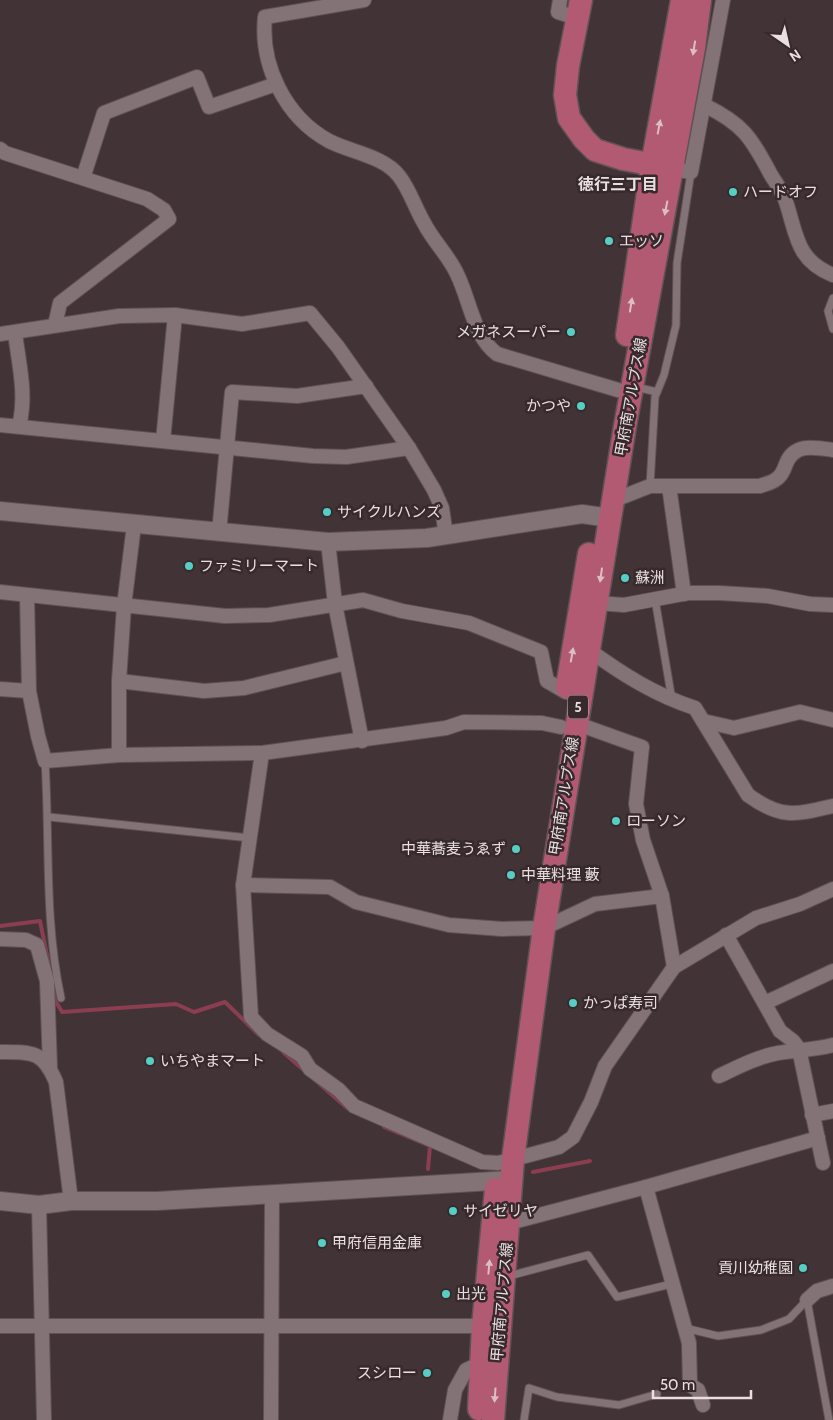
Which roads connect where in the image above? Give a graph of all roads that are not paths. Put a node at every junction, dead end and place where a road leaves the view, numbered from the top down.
1 (364, 0) edge
2 (560, 0) edge
3 (682, 0) edge
4 (700, 0) edge
5 (723, 0) edge
6 (579, 9) edge
7 (276, 84) junction
8 (704, 105) junction
9 (0, 150) edge
10 (672, 169) junction
11 (83, 178) junction
12 (833, 275) edge
13 (833, 298) edge
14 (175, 315) junction
15 (56, 325) junction
16 (833, 328) edge
17 (15, 333) junction
18 (0, 334) edge
19 (366, 386) junction
20 (625, 388) junction
21 (657, 392) junction
22 (0, 424) edge
23 (19, 426) junction
24 (163, 441) junction
25 (228, 447) junction
26 (409, 448) junction
27 (833, 450) edge
28 (650, 486) junction
29 (669, 486) junction
30 (0, 511) edge
31 (606, 512) junction
32 (134, 525) junction
33 (219, 533) junction
34 (446, 536) junction
35 (328, 542) junction
36 (0, 592) edge
37 (684, 594) junction
38 (27, 595) junction
39 (655, 599) junction
40 (598, 603) junction
41 (335, 604) junction
42 (833, 604) edge
43 (124, 606) junction
44 (589, 650) junction
45 (346, 663) junction
46 (119, 681) junction
47 (0, 689) edge
48 (29, 691) junction
49 (566, 692) junction
50 (672, 701) junction
51 (833, 720) edge
52 (703, 721) junction
53 (568, 725) junction
54 (362, 740) junction
55 (262, 753) junction
56 (119, 756) junction
57 (45, 761) junction
58 (833, 806) edge
59 (49, 817) junction
60 (251, 838) junction
61 (243, 885) junction
62 (833, 889) edge
63 (662, 896) junction
64 (536, 928) junction
65 (726, 935) junction
66 (0, 939) edge
67 (674, 967) junction
68 (833, 971) edge
69 (61, 998) dead end
70 (765, 1003) junction
71 (833, 1045) edge
72 (0, 1052) edge
73 (799, 1052) junction
74 (50, 1067) junction
75 (719, 1076) dead end
76 (833, 1111) edge
77 (812, 1114) junction
78 (818, 1138) junction
79 (823, 1163) dead end
80 (505, 1171) junction
81 (646, 1188) junction
82 (272, 1194) junction
83 (0, 1201) edge
84 (71, 1201) junction
85 (39, 1205) junction
86 (509, 1223) junction
87 (503, 1277) junction
88 (671, 1284) junction
89 (833, 1286) edge
90 (808, 1300) junction
91 (0, 1326) edge
92 (42, 1326) junction
93 (483, 1326) junction
94 (271, 1327) junction
95 (685, 1328) junction
96 (481, 1363) junction
97 (657, 1394) dead end
98 (703, 1404) dead end
99 (44, 1420) edge
100 (271, 1420) edge
101 (450, 1420) edge
102 (478, 1420) edge
103 (493, 1420) edge
104 (524, 1420) edge
105 (829, 1420) edge

1 - 7 street
2 - 6 street
10 -> 3 main road, 甲府南アルプス線 / 5
4 -> 10 main road, 甲府南アルプス線 / 5
5 - 8 street
6 - 10 main road
7 - 11 street
7 - 20 street
8 - 10 street
8 - 12 street
9 - 11 street
10 - 20 main road, 甲府南アルプス線 / 5
10 - 21 lane
11 - 15 street
13 - 16 lane
14 - 15 street
14 - 19 street
14 - 24 street
15 - 17 street
17 - 18 street
17 - 23 street
19 - 25 street
19 - 26 street
20 - 21 lane
20 - 31 main road, 甲府南アルプス線 / 5
21 - 28 lane
22 - 23 street
23 - 24 street
24 - 25 street
25 - 26 street
25 - 33 street
26 - 34 street
27 - 29 street
28 - 29 street
28 - 31 street
29 - 37 street
30 - 32 street
31 - 34 street
31 -> 40 main road, 甲府南アルプス線 / 5
49 -> 31 main road, 甲府南アルプス線 / 5
32 - 33 street
32 - 43 street
33 - 35 street
34 - 35 street
35 - 41 street
36 - 38 street
37 - 39 street
37 - 42 street
38 - 43 street
38 - 48 street
39 - 40 street
39 - 50 lane
40 - 44 main road, 甲府南アルプス線 / 5
41 - 43 street
41 - 45 street
41 - 49 street
43 - 46 street
44 - 50 street
44 - 53 main road, 甲府南アルプス線 / 5
45 - 46 street
45 - 54 street
46 - 56 street
47 - 48 street
48 - 57 street
49 - 53 main road, 甲府南アルプス線 / 5
50 - 52 street
51 - 52 street
52 - 58 street
53 - 54 street
53 - 63 street
53 - 64 main road, 甲府南アルプス線 / 5
54 - 55 street
55 - 56 street
55 - 60 street
56 - 57 street
57 - 59 lane
59 - 60 lane
59 - 69 lane
60 - 61 street
61 - 64 street
61 - 80 street
62 - 65 street
63 - 64 street
63 - 67 street
64 - 80 main road, 甲府南アルプス線 / 5
65 - 67 street
65 - 70 street
66 - 74 street
67 - 80 street
68 - 70 street
70 - 73 street
71 - 73 street
72 - 74 street
73 - 75 street
73 - 77 street
74 - 84 street
76 - 77 street
77 - 78 street
78 - 79 street
78 - 81 street
80 - 82 street
80 - 86 main road, 甲府南アルプス線 / 5
93 -> 80 main road, 甲府南アルプス線 / 5
81 - 86 street
81 - 88 street
82 - 84 street
82 - 94 street
83 - 85 street
84 - 85 street
85 - 92 street
86 - 87 main road, 甲府南アルプス線 / 5
87 - 88 lane
87 -> 103 main road, 甲府南アルプス線 / 5
88 - 95 street
89 - 90 street
90 - 95 lane
90 - 105 lane
91 - 92 street
92 - 94 street
92 - 99 street
93 - 94 street
93 - 96 main road, 甲府南アルプス線 / 5
94 - 100 street
95 - 98 street
96 - 101 street
96 - 102 main road, 甲府南アルプス線 / 5
97 - 104 lane

